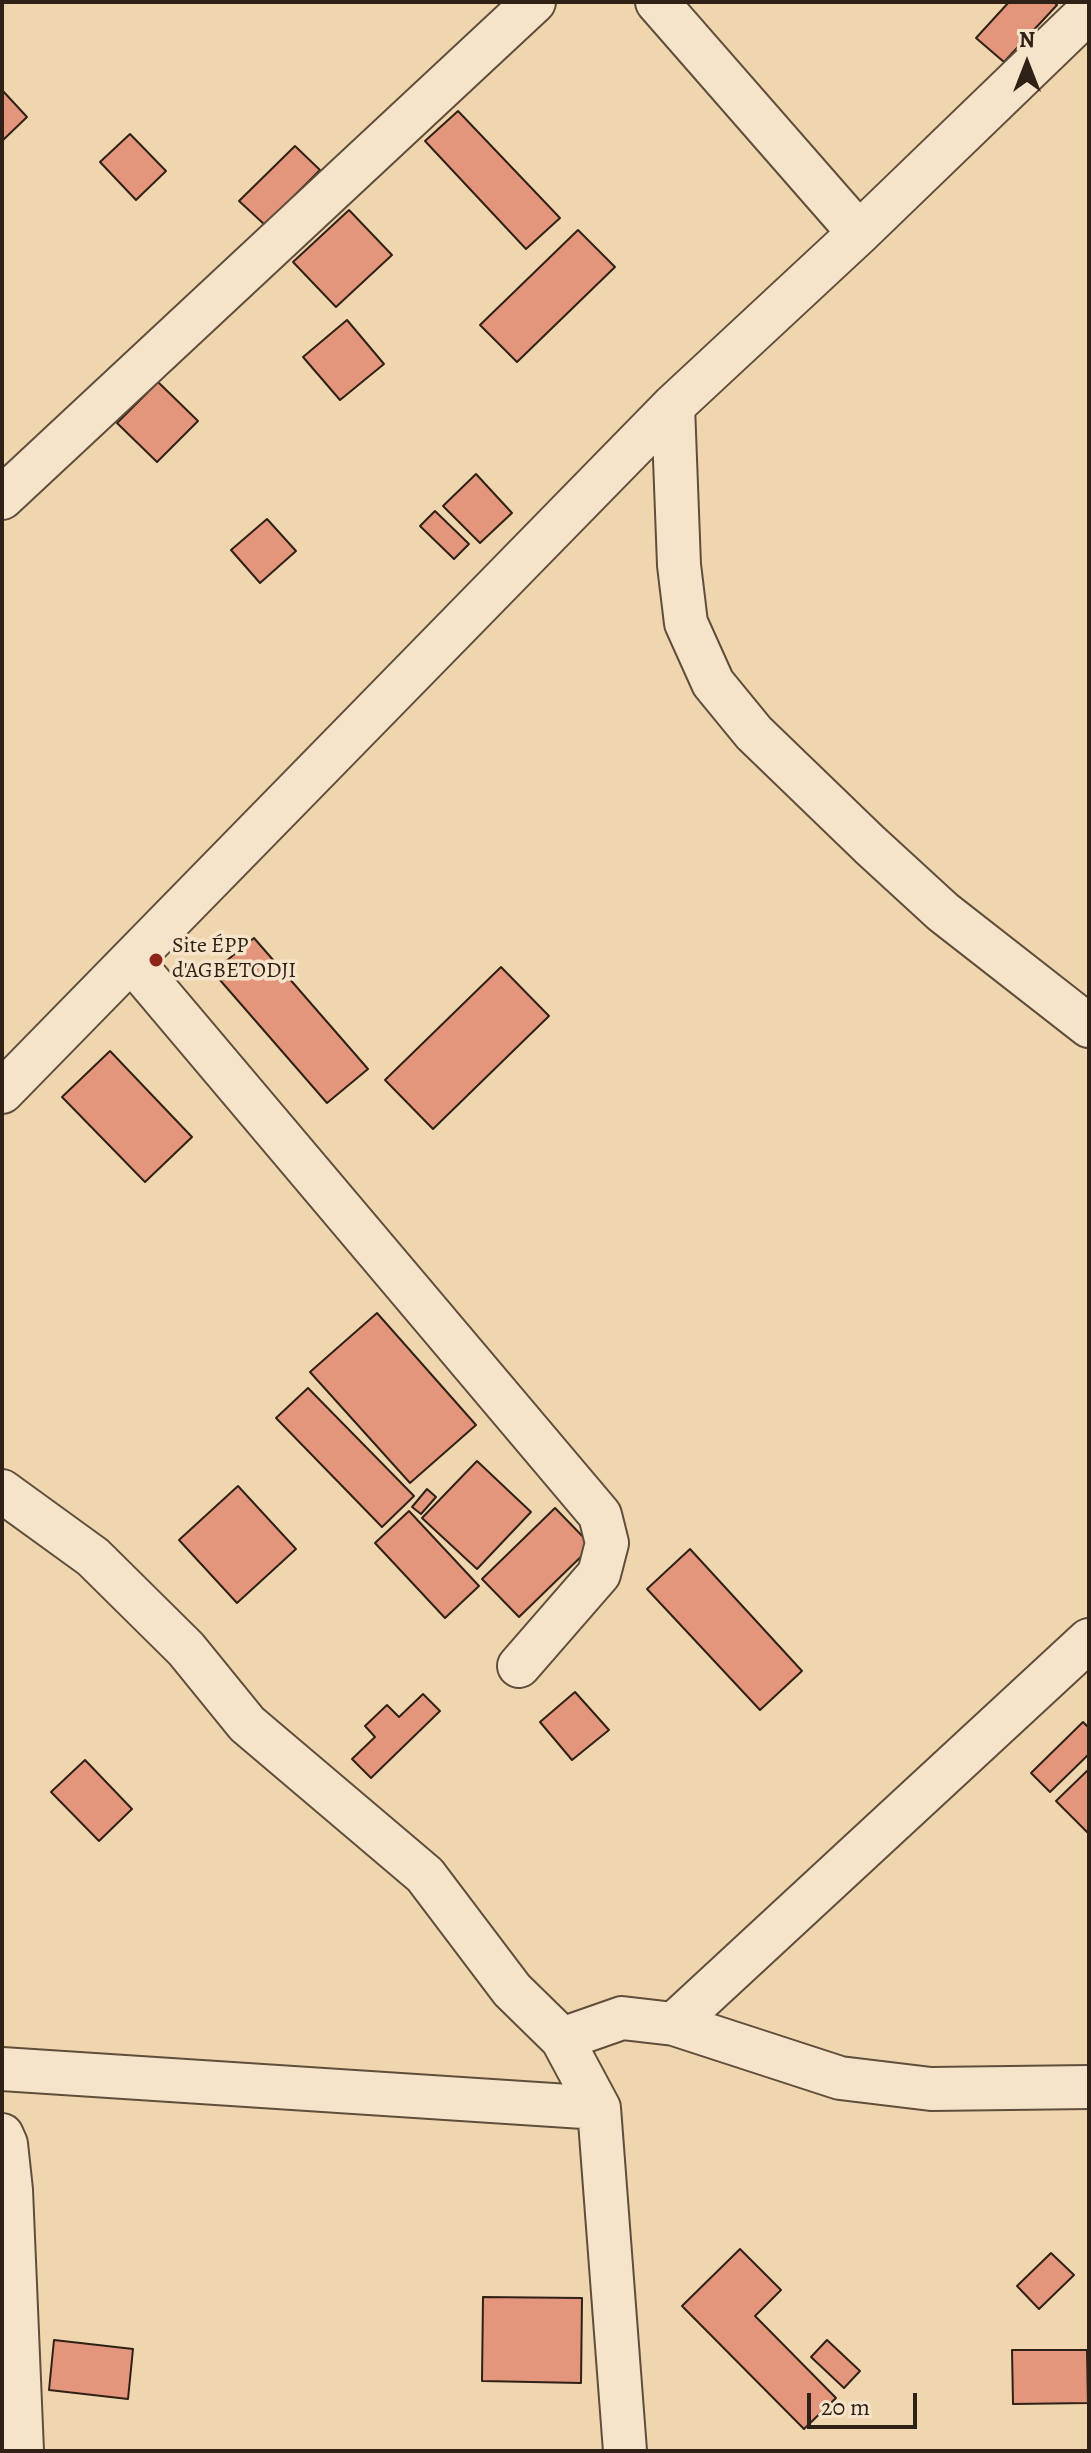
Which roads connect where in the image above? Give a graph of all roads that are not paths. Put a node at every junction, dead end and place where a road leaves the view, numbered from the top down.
1 (534, 2) edge
2 (657, 2) edge
3 (1089, 11) edge
4 (859, 233) junction
5 (673, 406) junction
6 (2, 498) edge
7 (131, 960) junction
8 (1089, 1026) edge
9 (2, 1092) edge
10 (2, 1491) edge
11 (1089, 1640) edge
12 (519, 1666) dead end
13 (674, 2024) junction
14 (562, 2039) junction
15 (2, 2069) edge
16 (1089, 2087) edge
17 (599, 2108) junction
18 (2, 2135) edge
19 (22, 2451) edge
20 (625, 2451) edge

1 - 6 street
2 - 4 street
3 - 4 street
4 - 5 street
5 - 7 street
5 - 8 street
7 - 9 street
7 - 12 street
10 - 14 street
11 - 13 street
13 - 14 street
13 - 16 street
14 - 17 street
15 - 17 street
17 - 20 street
18 - 19 street

